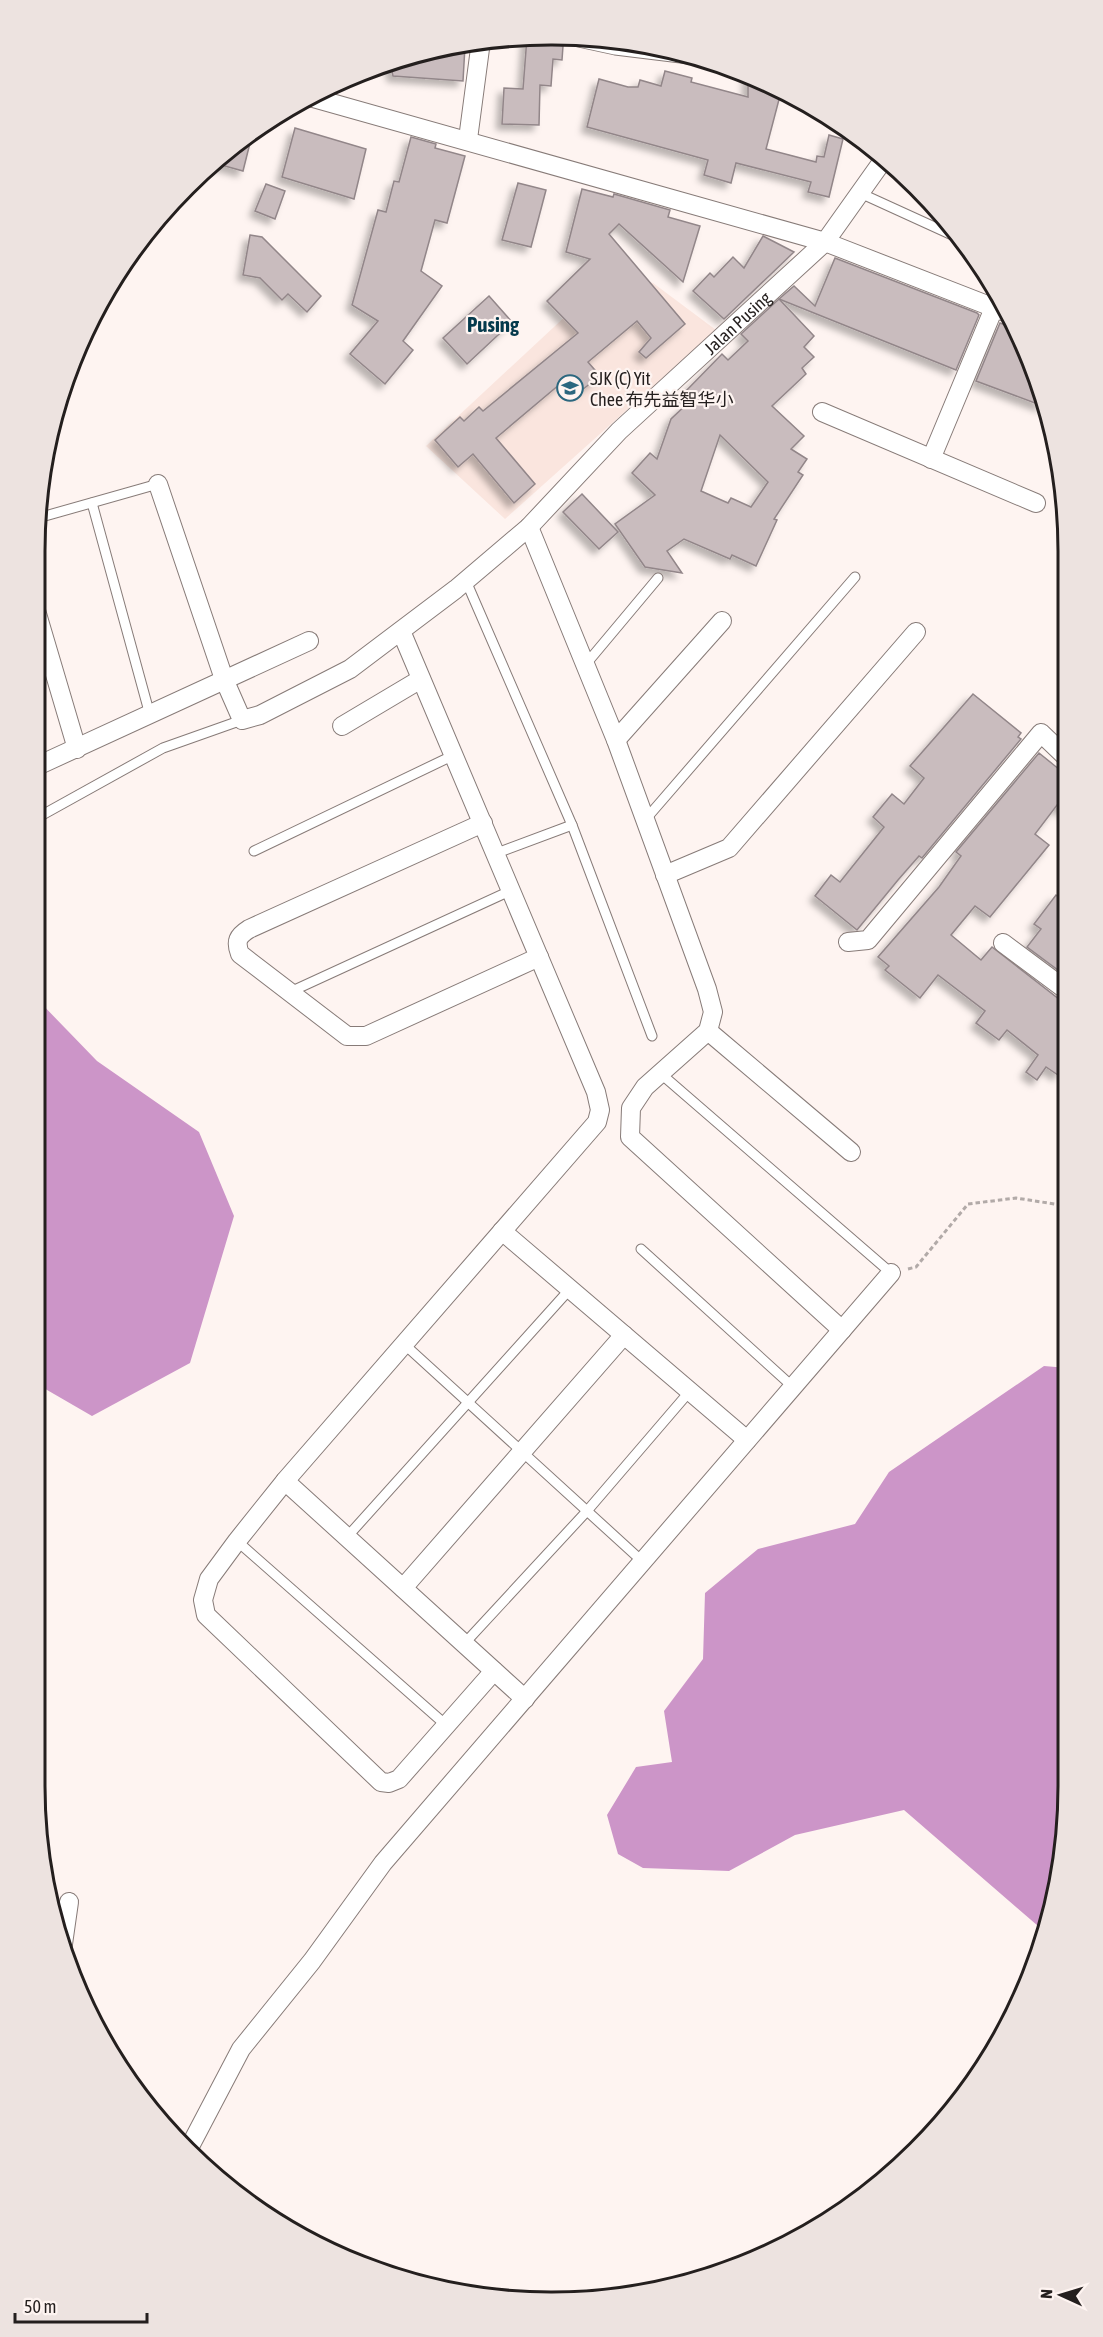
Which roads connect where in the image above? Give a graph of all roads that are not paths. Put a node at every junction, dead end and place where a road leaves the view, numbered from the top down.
1 (605, 48) edge
2 (481, 50) edge
3 (639, 53) edge
4 (321, 100) edge
5 (468, 139) junction
6 (879, 166) edge
7 (860, 193) junction
8 (943, 231) edge
9 (825, 242) junction
10 (996, 308) edge
11 (998, 313) edge
12 (822, 412) dead end
13 (931, 459) junction
14 (158, 484) joint
15 (92, 503) junction
16 (1036, 503) dead end
17 (46, 516) edge
18 (530, 527) junction
19 (855, 577) dead end
20 (658, 578) dead end
21 (466, 580) junction
22 (722, 621) dead end
23 (401, 631) junction
24 (916, 632) dead end
25 (309, 641) dead end
26 (45, 644) edge
27 (586, 664) junction
28 (224, 679) junction
29 (421, 679) junction
30 (150, 715) junction
31 (242, 720) junction
32 (342, 726) dead end
33 (616, 740) junction
34 (76, 749) junction
35 (1058, 749) edge
36 (454, 755) junction
37 (45, 762) edge
38 (45, 813) edge
39 (645, 820) junction
40 (483, 823) junction
41 (572, 825) junction
42 (254, 851) dead end
43 (497, 853) junction
44 (665, 876) junction
45 (512, 890) junction
46 (848, 942) dead end
47 (1003, 944) dead end
48 (539, 957) junction
49 (1058, 984) edge
50 (290, 992) junction
51 (708, 1031) junction
52 (652, 1036) dead end
53 (660, 1073) junction
54 (851, 1152) dead end
55 (502, 1231) junction
56 (641, 1249) dead end
57 (891, 1273) joint
58 (570, 1289) junction
59 (842, 1330) junction
60 (624, 1335) junction
61 (404, 1344) junction
62 (793, 1387) junction
63 (690, 1391) junction
64 (468, 1403) junction
65 (747, 1440) junction
66 (522, 1452) junction
67 (285, 1480) junction
68 (587, 1511) junction
69 (347, 1537) junction
70 (237, 1541) junction
71 (643, 1562) junction
72 (403, 1588) junction
73 (465, 1644) junction
74 (495, 1671) junction
75 (525, 1699) junction
76 (447, 1726) junction
77 (69, 1902) dead end
78 (65, 1927) edge
79 (192, 2143) edge

1 - 3 lane
2 - 5 street
4 - 5 street
5 - 9 street
6 - 7 street, Jalan Pusing
7 - 8 lane
7 - 9 street, Jalan Pusing
9 - 10 street
9 - 18 street, Jalan Pusing
11 - 13 street
12 - 13 street
13 - 16 street
14 - 15 lane
14 - 28 street
15 - 17 lane
15 - 30 lane
18 - 21 street, Jalan Pusing
18 - 27 street
19 - 39 lane
20 - 27 lane
21 - 23 street, Jalan Pusing
21 - 41 lane
22 - 33 street
23 - 29 street
23 - 31 street, Jalan Pusing
24 - 44 street
25 - 28 street
26 - 34 street
27 - 33 street
28 - 30 street
28 - 31 street
29 - 32 street
29 - 36 street
30 - 34 street
31 - 38 lane
33 - 39 street
34 - 37 street
35 - 46 street
36 - 40 street
36 - 42 lane
39 - 44 street
40 - 43 street
40 - 50 street
41 - 43 lane
41 - 52 lane
43 - 45 street
44 - 51 street
45 - 48 street
45 - 50 lane
47 - 49 street
48 - 50 street
48 - 55 street
51 - 53 street
51 - 54 street
53 - 57 lane
53 - 59 street
55 - 58 street
55 - 61 street
56 - 62 lane
57 - 59 street
58 - 60 street
58 - 64 lane
59 - 62 street
60 - 63 street
60 - 66 street
61 - 64 lane
61 - 67 street
62 - 65 street
63 - 65 street
63 - 68 lane
64 - 66 lane
64 - 69 lane
65 - 71 street
66 - 68 lane
66 - 72 street
67 - 69 street
67 - 70 street
68 - 71 lane
68 - 73 lane
69 - 72 street
70 - 76 lane
70 - 76 street
71 - 75 street
72 - 73 street
73 - 74 street
74 - 75 street
74 - 76 street
75 - 79 street
77 - 78 street

